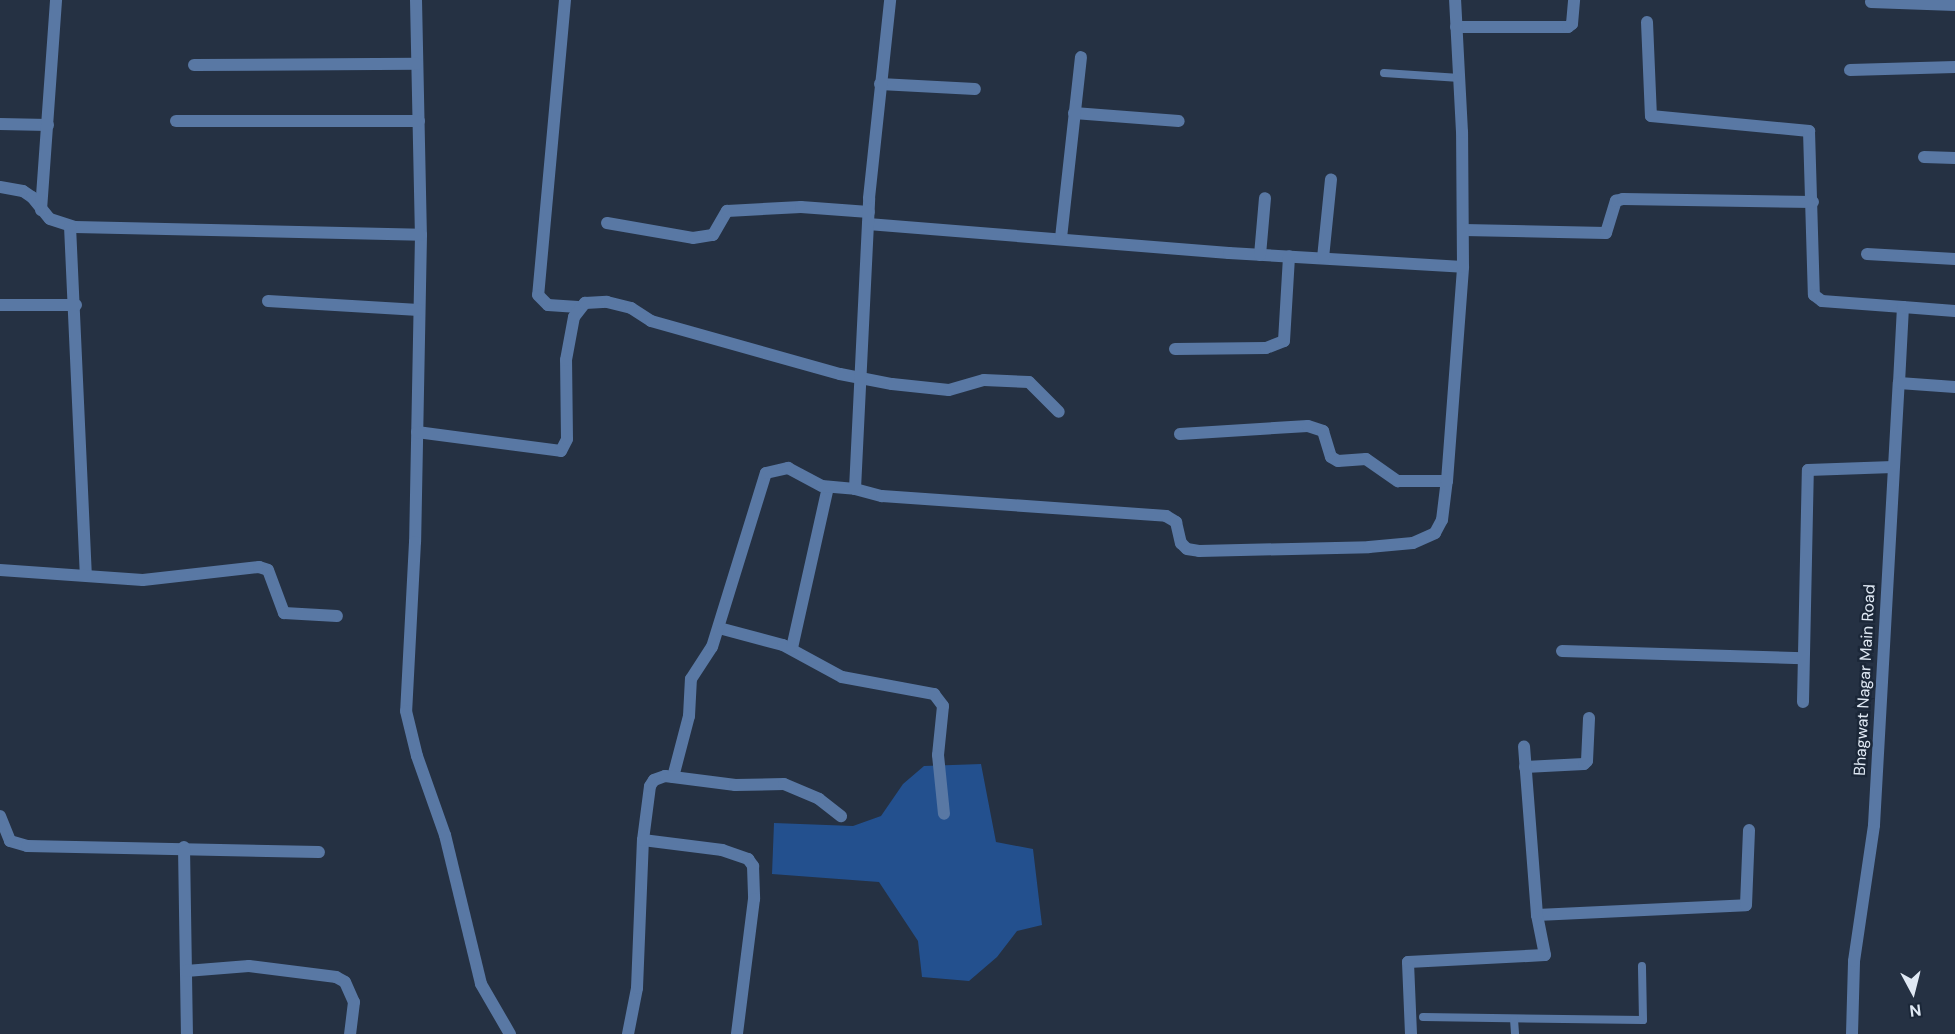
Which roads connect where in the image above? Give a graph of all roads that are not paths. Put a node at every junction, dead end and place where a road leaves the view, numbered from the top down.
1 (56, 0) edge
2 (416, 0) edge
3 (565, 0) edge
4 (890, 0) edge
5 (1455, 0) edge
6 (1574, 0) edge
7 (1871, 2) dead end
8 (1955, 5) edge
9 (1647, 22) dead end
10 (1456, 27) junction
11 (1081, 57) dead end
12 (417, 64) junction
13 (194, 65) dead end
14 (1955, 67) edge
15 (1850, 70) dead end
16 (1384, 73) dead end
17 (1460, 78) junction
18 (880, 84) junction
19 (975, 89) dead end
20 (1074, 113) junction
21 (176, 121) dead end
22 (419, 121) junction
23 (1179, 121) dead end
24 (0, 124) edge
25 (48, 125) junction
26 (1924, 157) dead end
27 (1955, 158) edge
28 (1331, 179) dead end
29 (0, 188) edge
30 (1265, 198) dead end
31 (1814, 202) junction
32 (41, 210) junction
33 (869, 218) junction
34 (607, 223) dead end
35 (70, 226) junction
36 (1464, 230) junction
37 (421, 235) junction
38 (1062, 238) junction
39 (1867, 254) dead end
40 (1260, 255) junction
41 (1289, 256) junction
42 (1323, 258) junction
43 (1955, 259) edge
44 (1463, 267) junction
45 (267, 301) dead end
46 (0, 305) edge
47 (76, 305) junction
48 (578, 307) junction
49 (1903, 307) junction
50 (419, 310) junction
51 (1955, 311) edge
52 (1175, 350) dead end
53 (861, 378) junction
54 (1899, 383) junction
55 (1955, 387) edge
56 (1059, 412) dead end
57 (417, 432) junction
58 (1180, 434) dead end
59 (1893, 467) junction
60 (1447, 481) junction
61 (828, 487) junction
62 (855, 489) junction
63 (0, 570) edge
64 (87, 575) junction
65 (337, 616) dead end
66 (719, 628) junction
67 (792, 648) junction
68 (1562, 651) dead end
69 (1803, 658) junction
70 (1803, 702) dead end
71 (1589, 718) dead end
72 (1524, 746) dead end
73 (1526, 767) junction
74 (673, 777) junction
75 (944, 814) dead end
76 (0, 816) edge
77 (841, 816) dead end
78 (1749, 830) dead end
79 (643, 840) junction
80 (184, 847) junction
81 (319, 852) dead end
82 (1537, 915) junction
83 (1642, 966) dead end
84 (186, 971) junction
85 (1423, 1017) dead end
86 (1514, 1019) junction
87 (187, 1034) edge
88 (350, 1034) edge
89 (510, 1034) edge
90 (628, 1034) edge
91 (737, 1034) edge
92 (1411, 1034) edge
93 (1515, 1034) edge
94 (1852, 1034) edge

1 - 25 street
2 - 12 street
3 - 48 street
4 - 18 street
5 - 10 street
6 - 10 street
7 - 8 street
9 - 31 street
10 - 17 street
11 - 20 street
12 - 13 street
12 - 22 street
14 - 15 street
16 - 17 lane
17 - 36 street
18 - 19 street
18 - 33 street
20 - 23 street
20 - 38 street
21 - 22 street
22 - 37 street
24 - 25 street
25 - 32 street
26 - 27 street
28 - 42 street
29 - 32 street
30 - 40 street
31 - 36 street
31 - 49 street
32 - 35 street
33 - 34 street
33 - 38 street
33 - 53 street
35 - 37 street
35 - 47 street
36 - 44 street
37 - 50 street
38 - 40 street
39 - 43 street
40 - 41 street
41 - 42 street
41 - 52 street
42 - 44 street
44 - 60 street
45 - 50 street
46 - 47 street
47 - 64 street
48 - 53 street
48 - 57 street
49 - 51 street
49 - 54 street, Bhagwat Nagar Main Road
50 - 57 street
53 - 56 street
53 - 62 street
54 - 55 street
54 - 59 street, Bhagwat Nagar Main Road
57 - 89 street
58 - 60 street
59 - 69 street
59 - 94 street, Bhagwat Nagar Main Road
60 - 62 street
61 - 62 street
61 - 66 street
61 - 67 street
63 - 64 street
64 - 65 street
66 - 67 street
66 - 74 street
67 - 75 street
68 - 69 street
69 - 70 street
71 - 73 street
72 - 73 street
73 - 82 street
74 - 77 street
74 - 79 street
76 - 80 street
78 - 82 street
79 - 90 street
79 - 91 street
80 - 81 street
80 - 84 street
82 - 92 street
83 - 86 lane
84 - 87 street
84 - 88 street
85 - 86 lane
86 - 93 lane

